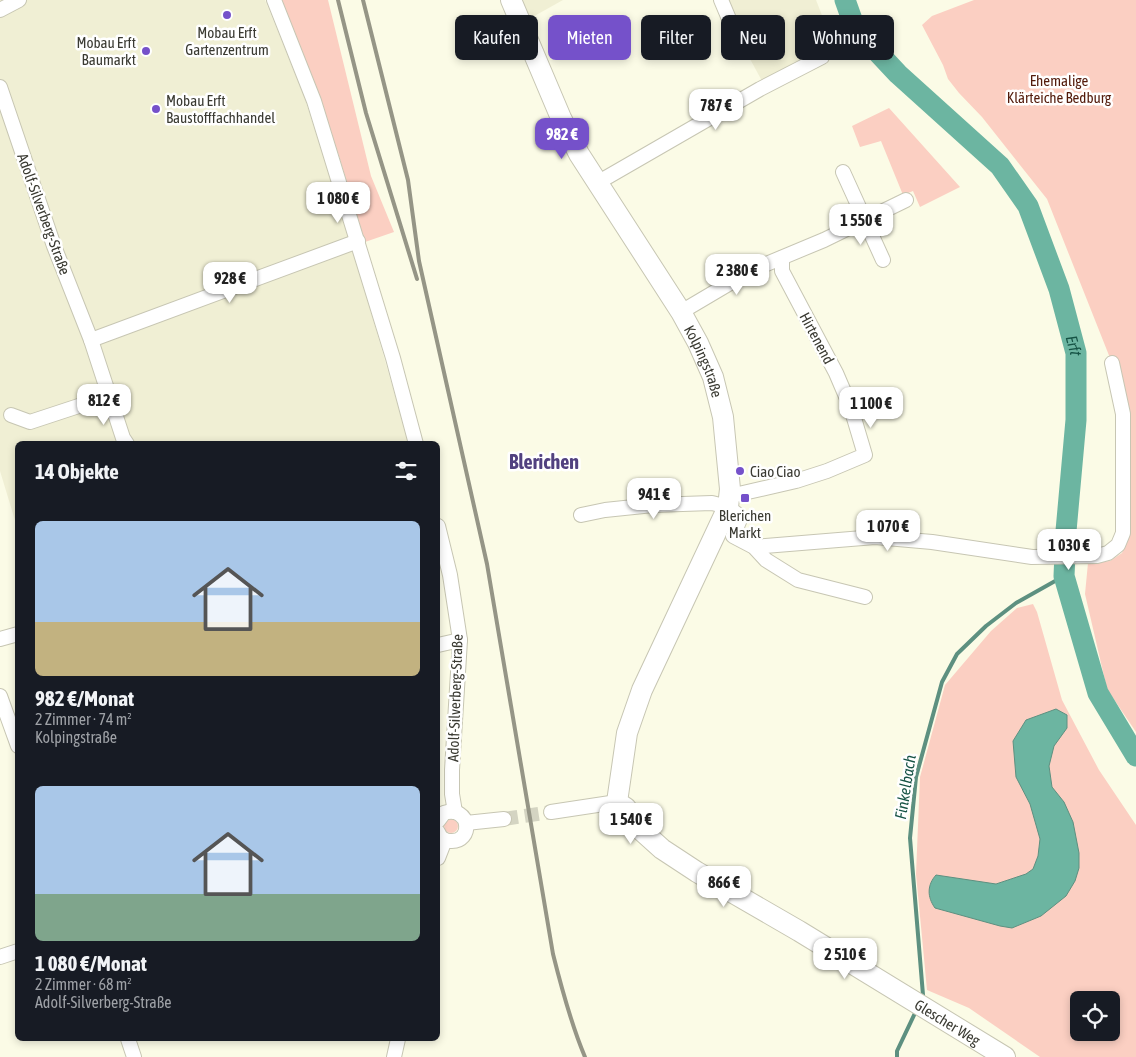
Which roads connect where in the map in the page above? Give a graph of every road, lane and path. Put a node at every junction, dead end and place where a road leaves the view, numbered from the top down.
1 (19, 0) edge
2 (274, 0) edge
3 (511, 0) edge
4 (721, 0) edge
5 (0, 10) edge
6 (727, 15) edge
7 (816, 60) edge
8 (0, 87) edge
9 (843, 172) dead end
10 (598, 183) junction
11 (906, 200) dead end
12 (865, 220) junction
13 (358, 242) junction
14 (782, 258) junction
15 (883, 260) dead end
16 (681, 312) junction
17 (92, 340) junction
18 (1112, 363) dead end
19 (109, 396) junction
20 (11, 415) dead end
21 (125, 441) edge
22 (415, 441) edge
23 (729, 501) junction
24 (581, 515) dead end
25 (440, 542) edge
26 (754, 547) junction
27 (444, 574) edge
28 (865, 597) dead end
29 (15, 635) edge
30 (0, 639) edge
31 (460, 640) junction
32 (440, 645) edge
33 (0, 696) edge
34 (15, 738) edge
35 (617, 802) junction
36 (455, 812) junction
37 (551, 812) tunnel mouth
38 (440, 818) edge
39 (504, 819) tunnel mouth
40 (466, 823) junction
41 (441, 836) edge
42 (15, 952) edge
43 (0, 957) edge
44 (128, 1041) edge
45 (398, 1041) edge
46 (130, 1056) edge
47 (394, 1057) edge
48 (1006, 1057) edge

1 - 5 street
2 - 13 street
3 - 10 street, Kolpingstraße
4 - 6 street
7 - 10 street
8 - 17 street, Adolf-Silverberg-Straße
9 - 12 street
10 - 16 street, Kolpingstraße
11 - 12 street
12 - 14 street
12 - 15 street
13 - 17 street
13 - 22 street
14 - 16 street
14 - 23 street, Hirtenend
16 - 23 street, Kolpingstraße
17 - 19 street, Adolf-Silverberg-Straße
18 - 26 street
19 - 20 street
19 - 21 street, Adolf-Silverberg-Straße
23 - 24 street
23 - 26 street
23 - 35 street
25 - 27 street, Adolf-Silverberg-Straße
26 - 28 street
27 - 31 street, Adolf-Silverberg-Straße
29 - 30 street
31 - 32 street
31 - 36 street, Adolf-Silverberg-Straße
33 - 34 street
35 - 37 street
35 - 48 street, Glescher Weg
36 - 38 street
36 - 40 street
39 - 40 street
40 - 41 street
42 - 43 street
44 - 46 street
45 - 47 street

